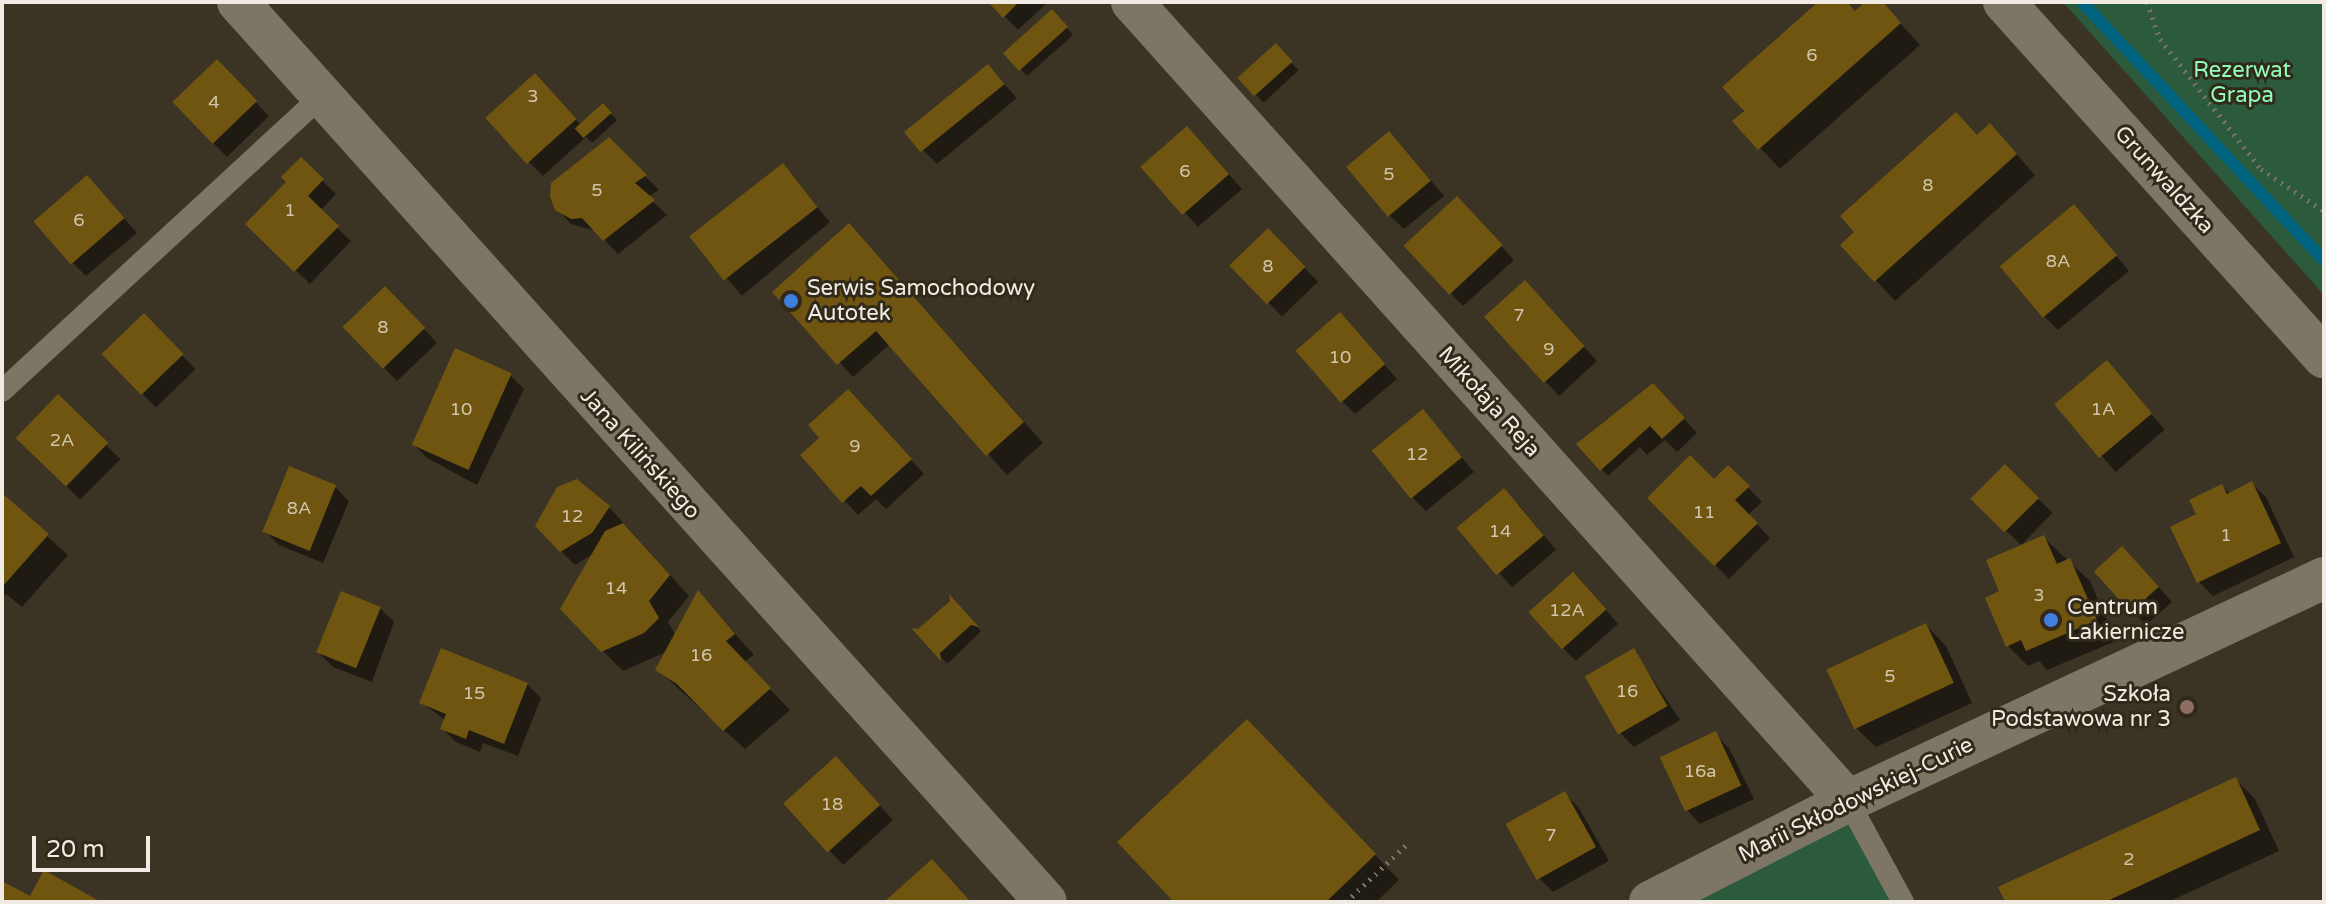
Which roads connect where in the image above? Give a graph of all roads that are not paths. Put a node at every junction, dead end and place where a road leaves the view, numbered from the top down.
1 (238, 2) edge
2 (1132, 2) edge
3 (2004, 2) edge
4 (322, 96) junction
5 (2324, 357) edge
6 (2, 391) edge
7 (2324, 578) edge
8 (1848, 801) junction
9 (1046, 902) edge
10 (1650, 902) edge
11 (1903, 902) edge

1 - 4 street, Jana Kilińskiego
2 - 8 street, Mikołaja Reja
3 - 5 street, Grunwaldzka
4 - 6 lane
4 - 9 street, Jana Kilińskiego
7 - 8 street, Marii Skłodowskiej-Curie
8 - 10 street, Marii Skłodowskiej-Curie
8 - 11 lane

